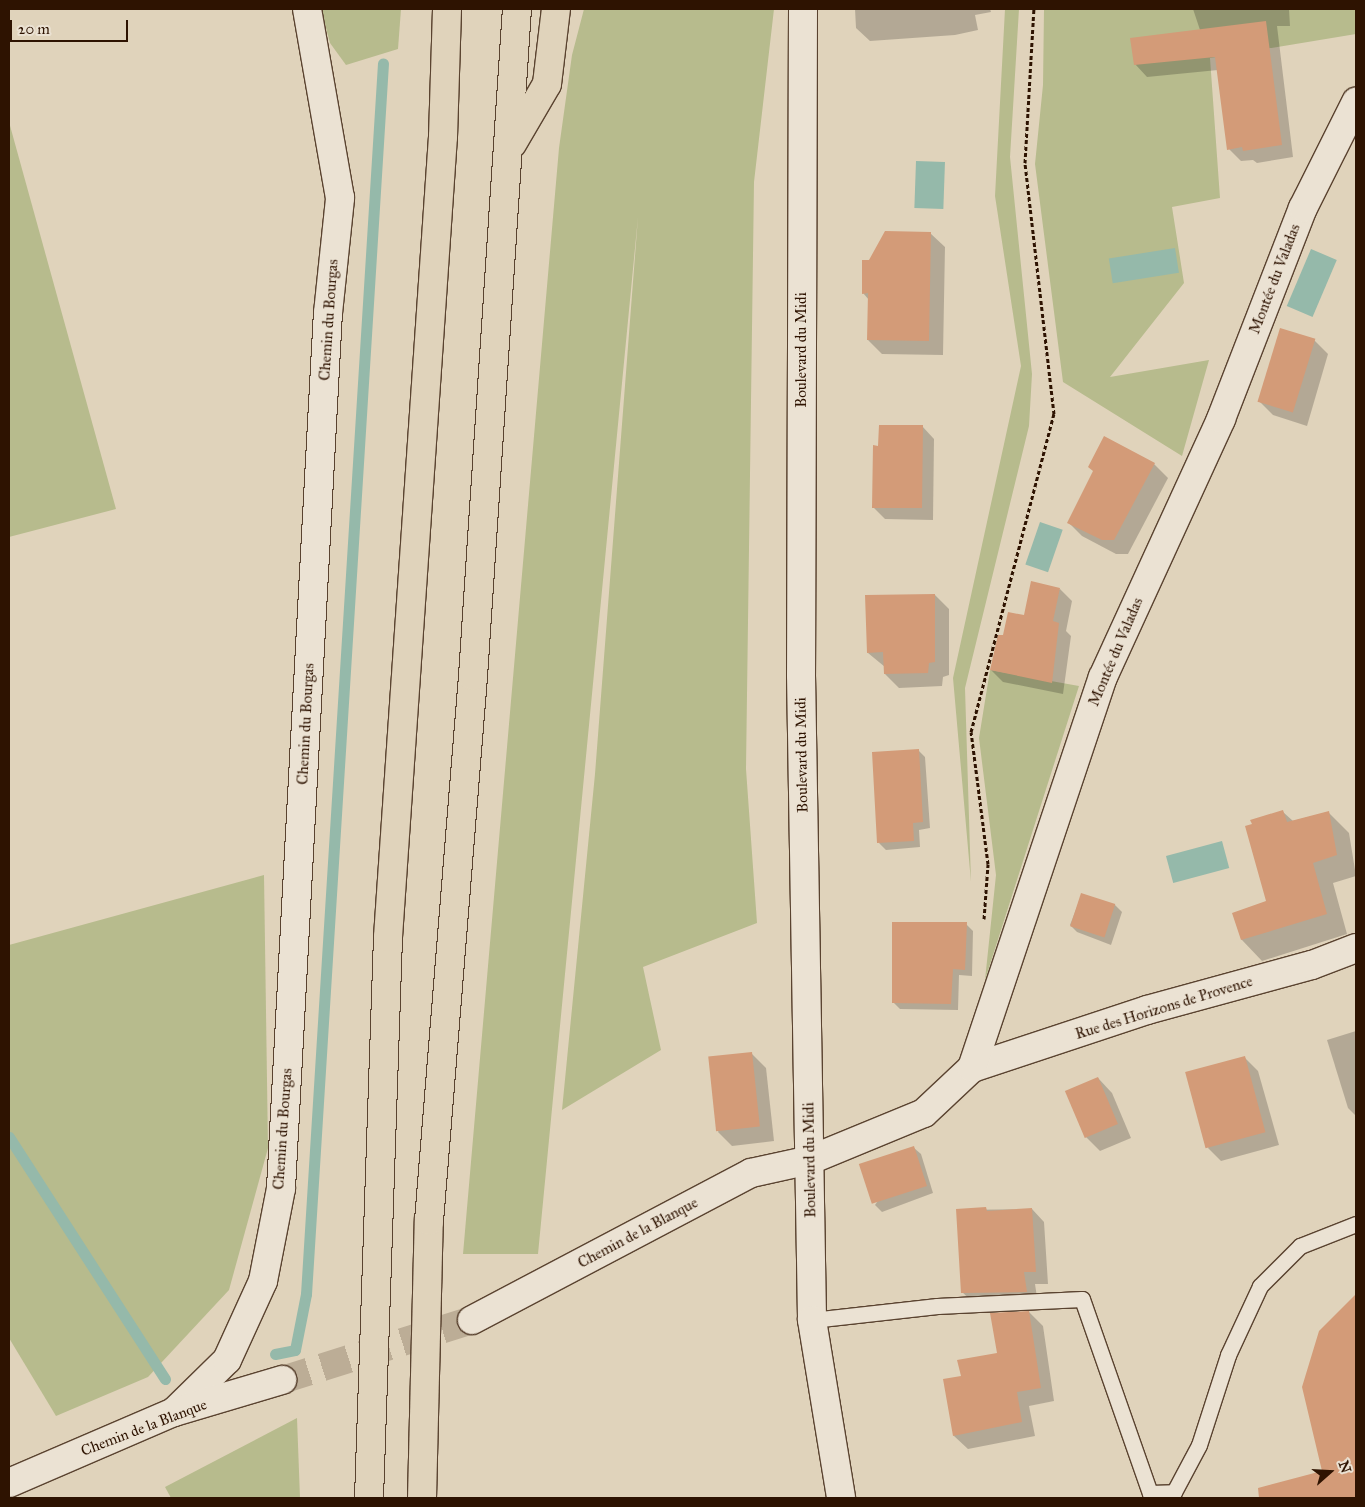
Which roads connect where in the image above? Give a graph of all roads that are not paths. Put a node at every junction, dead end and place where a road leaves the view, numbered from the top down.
1 (307, 9) edge
2 (448, 9) edge
3 (517, 9) edge
4 (556, 9) edge
5 (803, 9) edge
6 (1356, 102) edge
7 (510, 148) junction
8 (1356, 948) edge
9 (972, 1068) junction
10 (810, 1160) junction
11 (1356, 1224) edge
12 (472, 1320) tunnel mouth
13 (812, 1320) junction
14 (282, 1380) tunnel mouth
15 (174, 1412) junction
16 (9, 1483) edge
17 (369, 1498) edge
18 (422, 1498) edge
19 (841, 1498) edge

1 - 15 street, Chemin du Bourgas
2 - 17 main road
3 - 7 main road
4 - 7 main road
5 - 10 street, Boulevard du Midi
6 - 9 street, Montée du Valadas
7 - 18 main road
8 - 9 street, Rue des Horizons de Provence
9 - 10 street, Montée du Valadas
10 - 12 street, Chemin de la Blanque
10 - 13 street, Boulevard du Midi
11 - 13 lane
13 - 19 street, Boulevard du Midi
14 - 15 street, Chemin de la Blanque
15 - 16 street, Chemin de la Blanque

